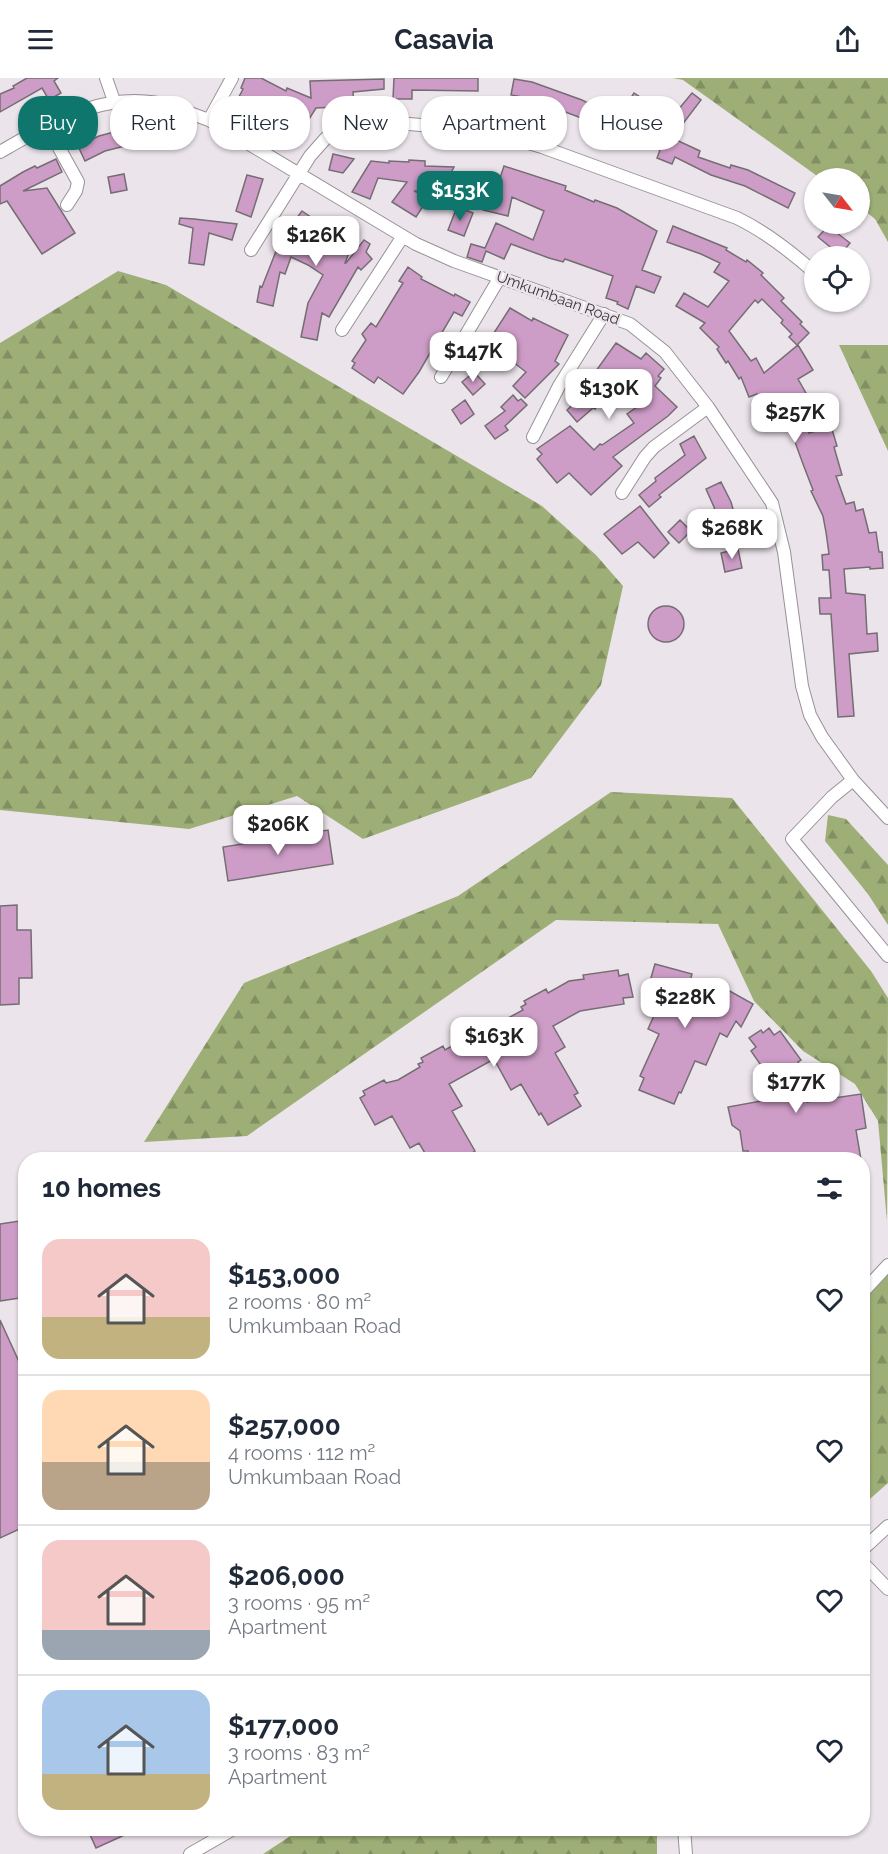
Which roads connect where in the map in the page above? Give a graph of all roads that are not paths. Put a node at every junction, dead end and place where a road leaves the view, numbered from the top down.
1 (106, 78) edge
2 (232, 78) edge
3 (112, 96) edge
4 (222, 96) edge
5 (197, 115) edge
6 (209, 120) edge
7 (18, 142) edge
8 (60, 150) edge
9 (258, 150) edge
10 (0, 152) edge
11 (298, 174) junction
12 (67, 205) dead end
13 (403, 236) junction
14 (251, 250) dead end
15 (804, 263) edge
16 (500, 277) junction
17 (604, 314) junction
18 (342, 330) dead end
19 (441, 377) dead end
20 (708, 407) junction
21 (533, 437) dead end
22 (622, 493) dead end
23 (853, 780) junction
24 (888, 818) edge
25 (888, 956) edge
26 (888, 1265) edge
27 (870, 1284) edge
28 (888, 1526) edge
29 (870, 1543) edge
30 (870, 1570) edge
31 (888, 1588) edge
32 (221, 1836) edge
33 (685, 1836) edge
34 (190, 1854) edge
35 (686, 1854) edge

1 - 3 street
2 - 4 street
5 - 6 street, Umkumbaan Road
7 - 10 street, Umkumbaan Road
8 - 12 street
9 - 11 street, Umkumbaan Road
11 - 13 street, Umkumbaan Road
11 - 14 street
11 - 15 street
13 - 16 street, Umkumbaan Road
13 - 18 street
16 - 17 street, Umkumbaan Road
16 - 19 street
17 - 20 street, Umkumbaan Road
17 - 21 street
20 - 22 street
20 - 23 street, Umkumbaan Road
23 - 24 street, Umkumbaan Road
23 - 25 street
26 - 27 street
28 - 29 street
30 - 31 street
32 - 34 street
33 - 35 street

